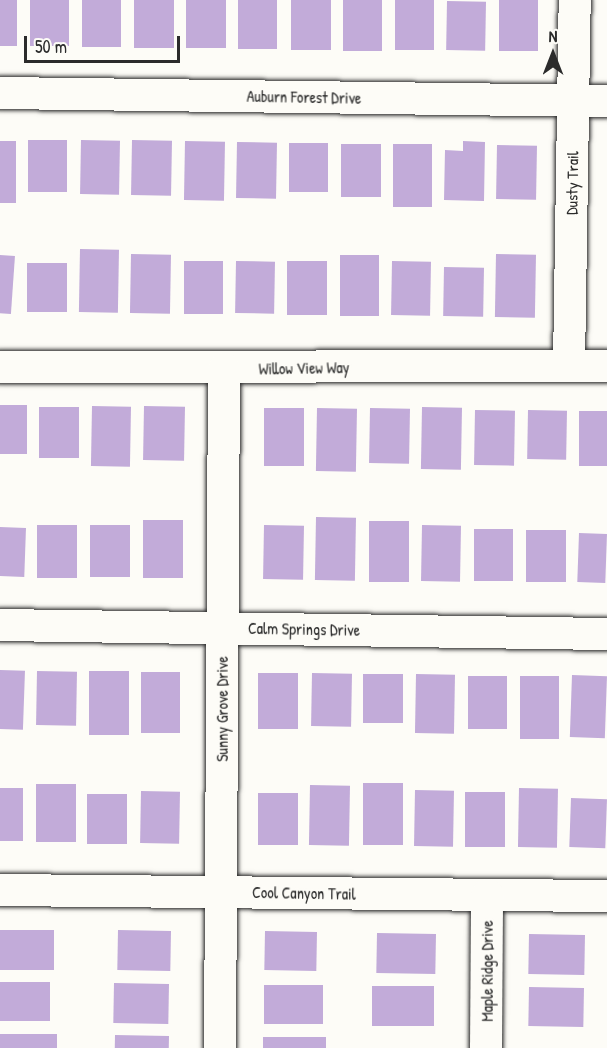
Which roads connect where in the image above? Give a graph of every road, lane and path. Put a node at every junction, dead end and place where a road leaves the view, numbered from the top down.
1 (575, 0) edge
2 (0, 93) edge
3 (573, 100) junction
4 (607, 100) edge
5 (569, 365) junction
6 (607, 366) edge
7 (0, 367) edge
8 (224, 369) junction
9 (0, 625) edge
10 (222, 627) junction
11 (607, 634) edge
12 (0, 890) edge
13 (221, 892) junction
14 (488, 895) junction
15 (607, 896) edge
16 (220, 1048) edge
17 (486, 1048) edge

1 - 3 street, Dusty Trail
2 - 3 street, Auburn Forest Drive
3 - 4 street, Auburn Forest Drive
3 - 5 street, Dusty Trail
5 - 6 street, Willow View Way
5 - 8 street, Willow View Way
7 - 8 street, Willow View Way
8 - 10 street, Sunny Grove Drive
9 - 10 street, Calm Springs Drive
10 - 11 street, Calm Springs Drive
10 - 13 street, Sunny Grove Drive
12 - 13 street, Cool Canyon Trail
13 - 14 street, Cool Canyon Trail
13 - 16 street, Sunny Grove Drive
14 - 15 street, Cool Canyon Trail
14 - 17 street, Maple Ridge Drive

